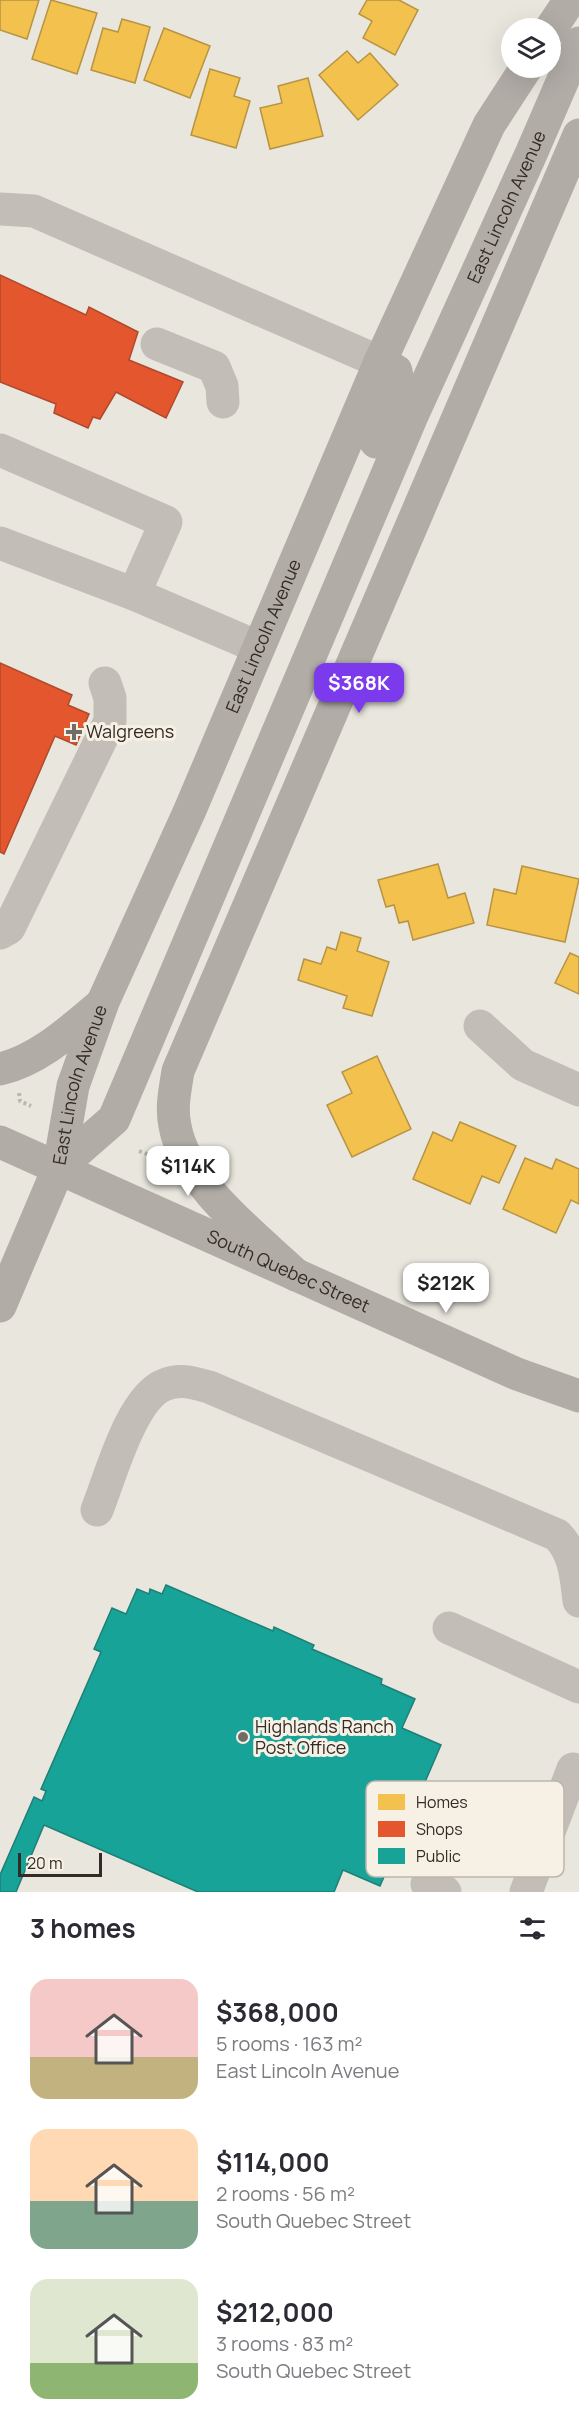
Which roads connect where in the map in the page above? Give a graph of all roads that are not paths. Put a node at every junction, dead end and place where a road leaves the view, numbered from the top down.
1 (570, 0) edge
2 (558, 18) edge
3 (579, 44) edge
4 (520, 78) edge
5 (579, 135) edge
6 (0, 209) edge
7 (158, 344) dead end
8 (380, 362) junction
9 (223, 402) dead end
10 (0, 450) edge
11 (0, 543) edge
12 (352, 556) junction
13 (134, 594) junction
14 (258, 647) junction
15 (105, 683) dead end
16 (0, 933) edge
17 (103, 1002) junction
18 (480, 1026) dead end
19 (0, 1069) edge
20 (579, 1090) edge
21 (0, 1142) edge
22 (59, 1167) junction
23 (296, 1275) junction
24 (0, 1306) edge
25 (579, 1396) edge
26 (98, 1510) dead end
27 (579, 1601) edge
28 (449, 1628) dead end
29 (579, 1687) edge
30 (573, 1769) dead end
31 (564, 1792) edge
32 (531, 1877) edge
33 (525, 1892) edge

1 - 2 main road
3 - 12 main road, East Lincoln Avenue
4 - 8 main road, East Lincoln Avenue
5 - 23 main road
6 - 8 street
7 - 9 street
8 - 12 main road
8 - 14 main road, East Lincoln Avenue
10 - 13 street
11 - 13 street
12 - 22 main road, East Lincoln Avenue
13 - 14 street
14 - 17 main road, East Lincoln Avenue
15 - 16 street
17 - 19 main road
17 - 22 main road, East Lincoln Avenue
18 - 20 street
21 - 22 main road, South Quebec Street
22 - 23 main road, South Quebec Street
22 - 24 main road
23 - 25 main road, South Quebec Street
26 - 27 street
28 - 29 street
30 - 31 street
32 - 33 street

